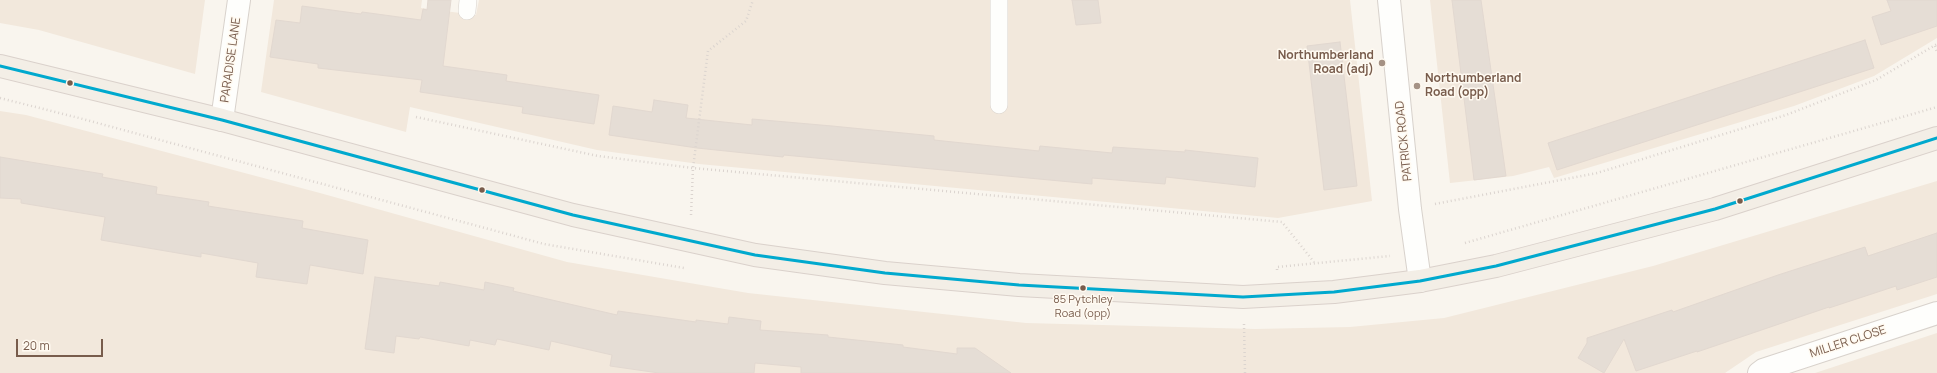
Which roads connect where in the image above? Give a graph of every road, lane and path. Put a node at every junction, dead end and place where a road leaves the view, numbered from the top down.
1 (239, 0) edge
2 (753, 0) edge
3 (1000, 0) edge
4 (1389, 0) edge
5 (1936, 45) edge
6 (1937, 52) edge
7 (0, 66) edge
8 (999, 106) dead end
9 (1937, 107) edge
10 (416, 117) dead end
11 (222, 120) junction
12 (1937, 138) edge
13 (694, 168) junction
14 (691, 208) dead end
15 (1410, 209) junction
16 (1458, 245) dead end
17 (1417, 252) junction
18 (1315, 262) junction
19 (1420, 281) junction
20 (1279, 295) junction
21 (1937, 313) edge
22 (1244, 321) dead end
23 (1245, 373) edge
24 (1759, 373) edge

1 - 11 street, PARADISE LANE
2 - 13 path
3 - 8 lane
4 - 15 street, PATRICK ROAD
5 - 6 path
5 - 15 path
7 - 11 main road
9 - 16 path
10 - 13 path
11 - 20 main road
12 - 19 main road
13 - 14 path
13 - 18 path
15 - 17 street, PATRICK ROAD
17 - 18 path
17 - 19 street, PATRICK ROAD
18 - 20 path
19 - 20 main road
21 - 24 street, MILLER CLOSE
22 - 23 path

